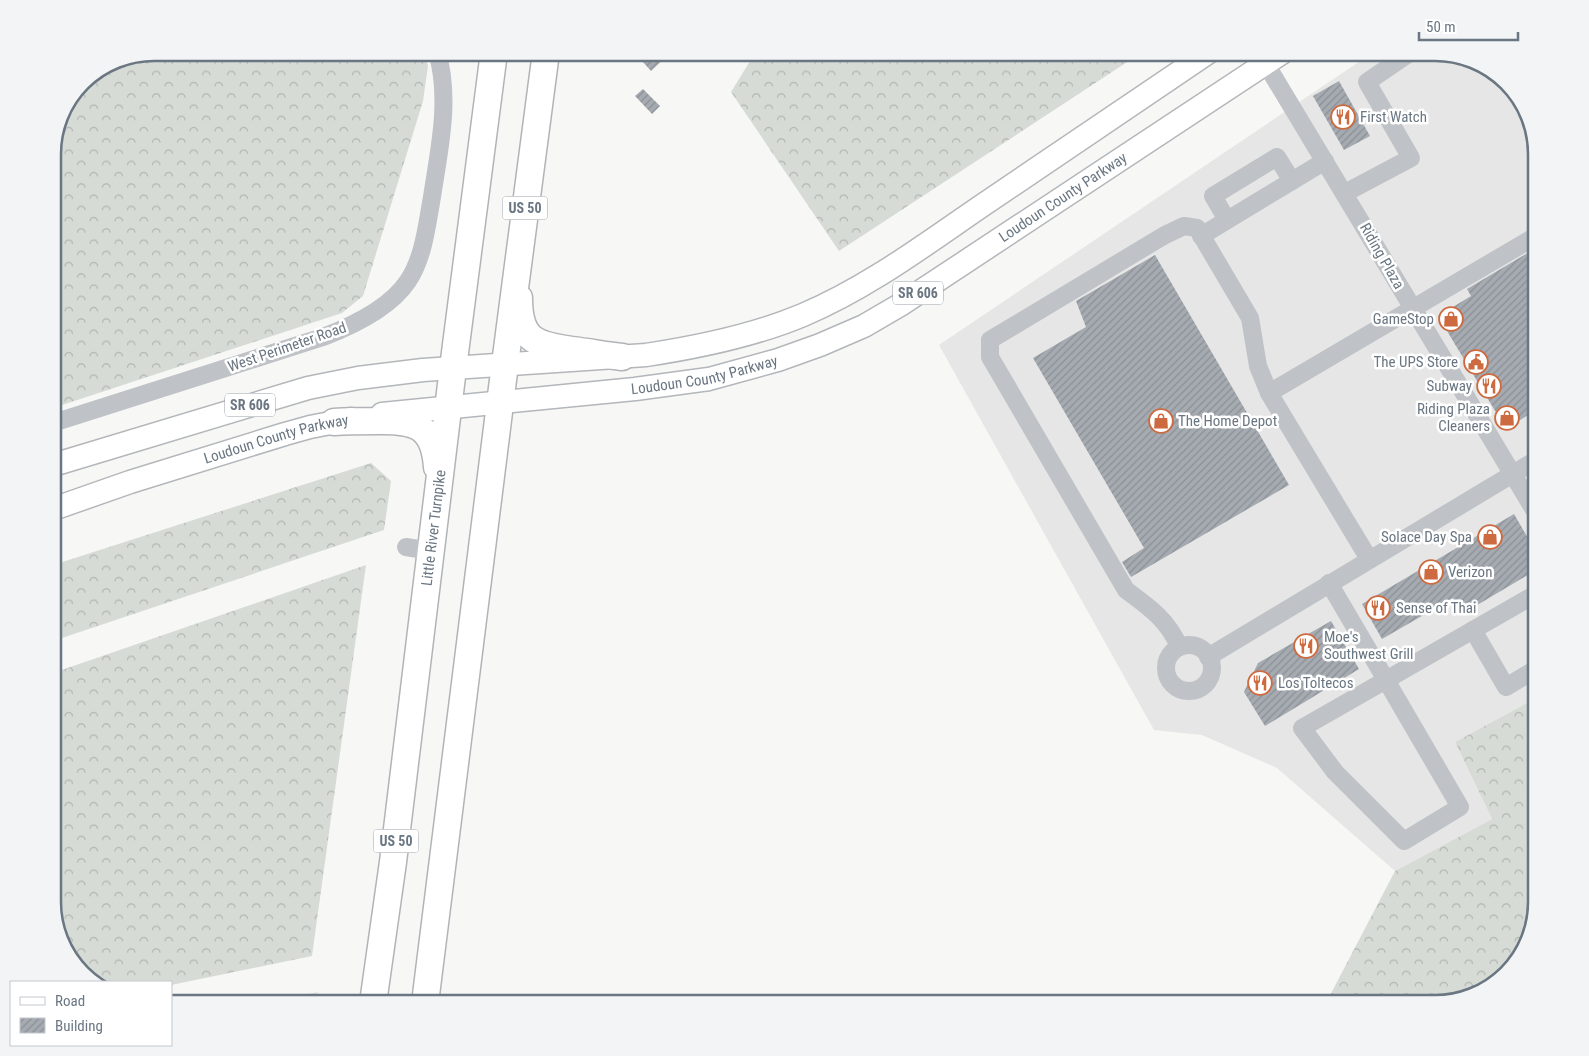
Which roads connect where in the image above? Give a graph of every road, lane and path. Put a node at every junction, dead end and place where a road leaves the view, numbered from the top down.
1 (439, 61) edge
2 (493, 61) edge
3 (545, 61) edge
4 (1195, 61) edge
5 (1270, 61) edge
6 (1276, 61) edge
7 (1398, 61) edge
8 (1325, 161) junction
9 (1292, 181) junction
10 (1345, 193) junction
11 (1227, 220) junction
12 (1201, 236) junction
13 (1528, 241) edge
14 (519, 253) junction
15 (1413, 309) junction
16 (622, 357) junction
17 (505, 364) junction
18 (453, 368) junction
19 (1269, 393) junction
20 (501, 402) junction
21 (449, 407) junction
22 (61, 420) edge
23 (334, 422) junction
24 (61, 463) edge
25 (1528, 465) edge
26 (1513, 474) junction
27 (438, 497) junction
28 (1528, 499) edge
29 (61, 506) edge
30 (1369, 559) junction
31 (1329, 583) junction
32 (1528, 599) edge
33 (1473, 630) junction
34 (1179, 647) junction
35 (1208, 657) junction
36 (1528, 674) edge
37 (1386, 680) junction
38 (374, 995) edge
39 (426, 995) edge

1 - 22 lane, West Perimeter Road
2 - 18 highway, Little River Turnpike / US 50
3 - 14 highway, US 50
4 - 16 main road, Loudoun County Parkway / SR 606
5 - 20 main road, Loudoun County Parkway / SR 606
6 - 8 lane, Riding Plaza
7 - 10 lane
8 - 9 lane
8 - 10 lane, Riding Plaza
9 - 11 lane
9 - 11 lane
10 - 15 lane, Riding Plaza
11 - 12 lane
12 - 19 lane
12 - 34 lane
13 - 15 lane
14 - 16 highway
14 - 17 highway, US 50
15 - 19 lane
15 - 26 lane, Riding Plaza
16 - 17 main road, Loudoun County Parkway / SR 606
17 - 18 main road, Loudoun County Parkway / SR 606
17 - 20 highway, US 50
18 - 21 highway, Little River Turnpike / US 50
18 - 24 main road, Loudoun County Parkway / SR 606
19 - 30 lane
20 - 21 main road, Loudoun County Parkway / SR 606
20 - 39 highway, US 50
21 - 23 main road, Loudoun County Parkway / SR 606
21 - 27 highway, Little River Turnpike / US 50
23 - 27 highway
23 - 29 main road, Loudoun County Parkway / SR 606
25 - 26 lane
26 - 28 lane, Riding Plaza
26 - 30 lane
27 - 38 highway, Little River Turnpike / US 50
30 - 31 lane
31 - 35 lane
31 - 37 lane
32 - 33 lane
33 - 36 lane
33 - 37 lane
34 - 35 lane
34 - 35 lane
37 - 37 lane

